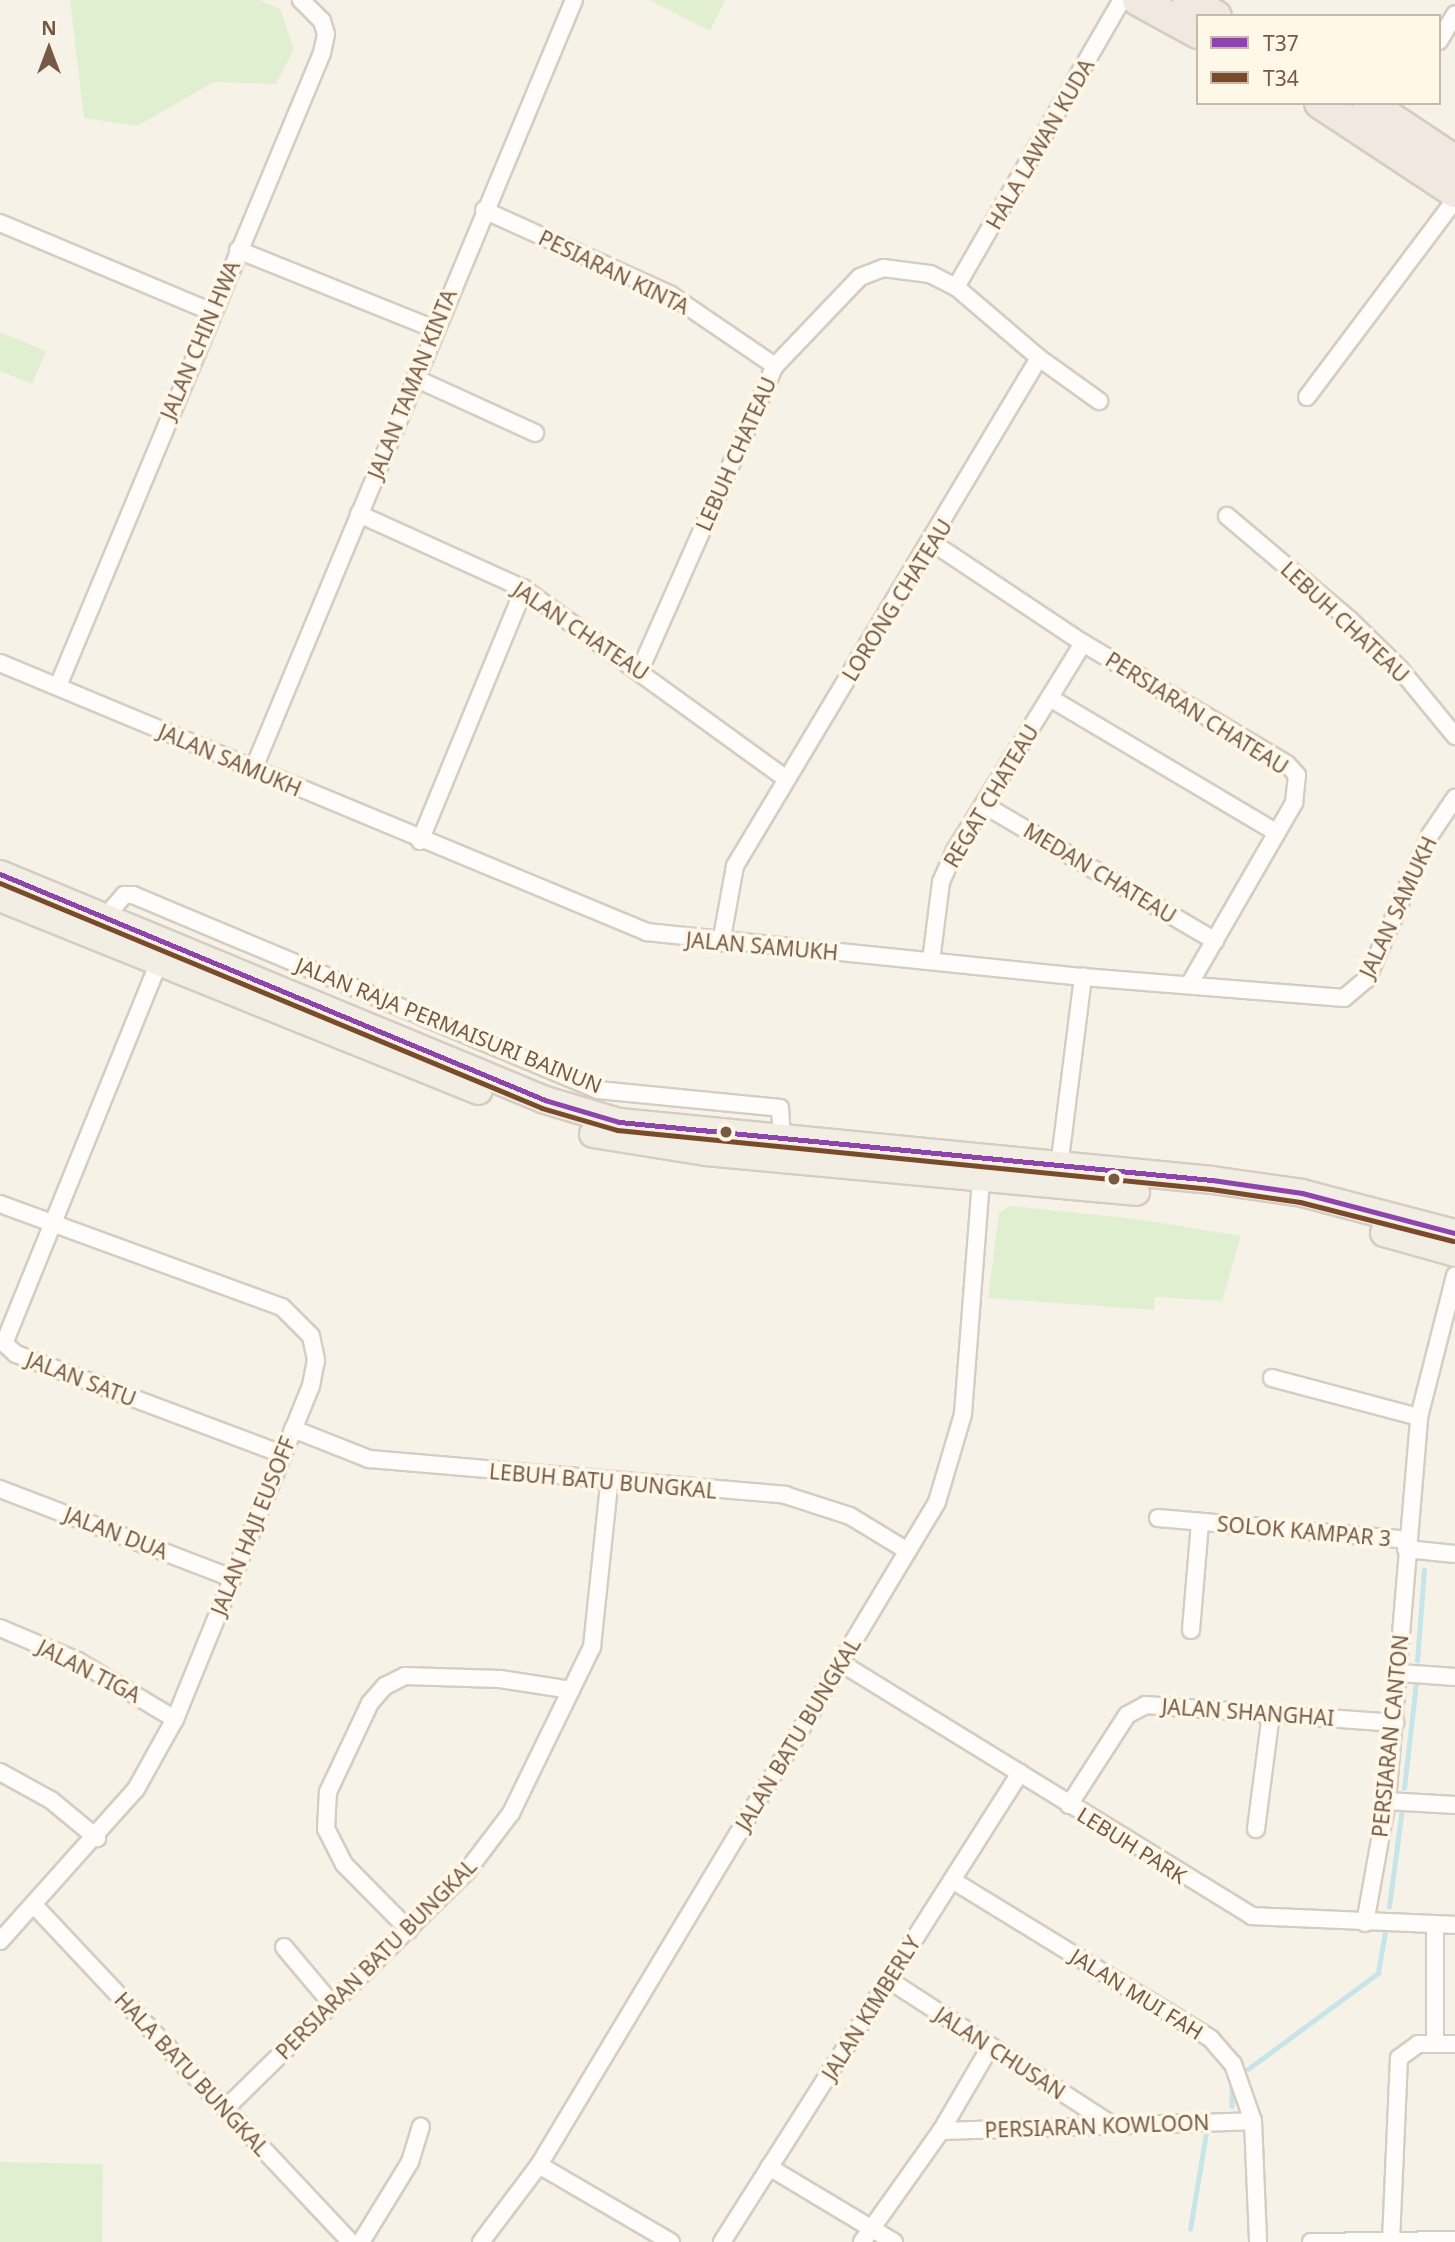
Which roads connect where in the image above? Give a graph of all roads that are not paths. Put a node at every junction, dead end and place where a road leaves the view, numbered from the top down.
1 (301, 0) edge
2 (574, 0) edge
3 (1122, 0) edge
4 (1138, 0) edge
5 (1188, 0) edge
6 (1212, 14) edge
7 (1455, 14) edge
8 (1196, 32) edge
9 (1441, 38) edge
10 (1323, 105) edge
11 (1387, 108) edge
12 (1455, 161) edge
13 (1455, 192) edge
14 (1455, 200) edge
15 (484, 210) junction
16 (0, 223) edge
17 (238, 250) junction
18 (956, 287) junction
19 (212, 313) junction
20 (435, 329) junction
21 (1039, 358) junction
22 (775, 366) junction
23 (415, 378) junction
24 (1307, 397) dead end
25 (1099, 401) dead end
26 (535, 433) dead end
27 (359, 513) junction
28 (1227, 516) dead end
29 (933, 543) junction
30 (524, 589) junction
31 (1083, 643) junction
32 (0, 663) edge
33 (640, 670) junction
34 (58, 686) junction
35 (1050, 698) junction
36 (1453, 728) edge
37 (253, 770) junction
38 (786, 779) junction
39 (1455, 798) edge
40 (986, 806) junction
41 (1277, 833) junction
42 (420, 841) junction
43 (0, 874) edge
44 (0, 898) edge
45 (109, 917) junction
46 (1214, 941) junction
47 (721, 943) junction
48 (931, 961) junction
49 (162, 965) junction
50 (1083, 977) junction
51 (1189, 985) junction
52 (661, 1098) junction
53 (657, 1126) junction
54 (782, 1140) junction
55 (920, 1152) junction
56 (1059, 1167) junction
57 (981, 1179) junction
58 (0, 1205) edge
59 (49, 1223) junction
60 (1455, 1233) edge
61 (1455, 1253) edge
62 (1455, 1276) edge
63 (2, 1345) edge
64 (1272, 1378) dead end
65 (1419, 1418) junction
66 (293, 1429) junction
67 (282, 1454) junction
68 (609, 1484) junction
69 (0, 1489) edge
70 (1158, 1518) dead end
71 (1200, 1522) junction
72 (1406, 1545) junction
73 (906, 1550) junction
74 (1455, 1554) edge
75 (232, 1578) junction
76 (0, 1629) edge
77 (1191, 1630) dead end
78 (841, 1663) junction
79 (1400, 1673) junction
80 (1455, 1677) edge
81 (570, 1690) junction
82 (1271, 1714) junction
83 (175, 1718) junction
84 (1395, 1723) junction
85 (0, 1772) edge
86 (1020, 1773) junction
87 (1387, 1801) junction
88 (1069, 1805) junction
89 (1455, 1805) edge
90 (1256, 1829) dead end
91 (97, 1838) junction
92 (952, 1880) junction
93 (34, 1905) junction
94 (1365, 1923) junction
95 (1435, 1925) junction
96 (1455, 1925) edge
97 (409, 1930) junction
98 (3, 1931) edge
99 (284, 1947) dead end
100 (888, 1980) junction
101 (332, 2004) junction
102 (1436, 2044) junction
103 (1455, 2044) edge
104 (990, 2047) junction
105 (225, 2109) junction
106 (1253, 2121) junction
107 (1112, 2125) junction
108 (421, 2127) dead end
109 (942, 2131) junction
110 (540, 2165) junction
111 (769, 2167) junction
112 (866, 2235) edge
113 (1455, 2240) edge
114 (1391, 2241) edge
115 (351, 2242) edge
116 (360, 2242) edge
117 (481, 2242) edge
118 (671, 2242) edge
119 (722, 2242) edge
120 (894, 2242) edge
121 (1258, 2242) edge
122 (1311, 2242) edge

1 - 17 street, JALAN CHIN HWA
2 - 15 street, JALAN TAMAN KINTA
3 - 18 street, HALA LAWAN KUDA
4 - 8 highway
5 - 6 highway
7 - 9 street
10 - 13 highway
11 - 12 highway
14 - 24 street
15 - 20 street, JALAN TAMAN KINTA
15 - 22 street, PESIARAN KINTA
16 - 19 street
17 - 19 street, JALAN CHIN HWA
17 - 20 street
18 - 21 street
18 - 22 street, LEBUH CHATEAU
19 - 34 street, JALAN CHIN HWA
20 - 23 street, JALAN TAMAN KINTA
21 - 25 street
21 - 29 street, LORONG CHATEAU
22 - 33 street, LEBUH CHATEAU
23 - 26 street
23 - 27 street, JALAN TAMAN KINTA
27 - 30 street, JALAN CHATEAU
27 - 37 street, JALAN TAMAN KINTA
28 - 36 street, LEBUH CHATEAU
29 - 31 street, PERSIARAN CHATEAU
29 - 38 street, LORONG CHATEAU
30 - 33 street, JALAN CHATEAU
30 - 42 street
31 - 35 street, REGAT CHATEAU
31 - 41 street, PERSIARAN CHATEAU
32 - 34 street, JALAN SAMUKH
33 - 38 street, JALAN CHATEAU
34 - 37 street, JALAN SAMUKH
35 - 40 street, REGAT CHATEAU
35 - 41 street
37 - 42 street, JALAN SAMUKH
38 - 47 street, LORONG CHATEAU
39 - 51 street, JALAN SAMUKH
40 - 46 street, MEDAN CHATEAU
40 - 48 street, REGAT CHATEAU
41 - 46 street, PERSIARAN CHATEAU
42 - 47 street, JALAN SAMUKH
43 - 45 main road, JALAN RAJA PERMAISURI BAINUN
44 - 49 main road
45 - 49 street
45 - 52 street, JALAN RAJA PERMAISURI BAINUN
45 - 53 main road, JALAN RAJA PERMAISURI BAINUN
46 - 51 street, PERSIARAN CHATEAU
47 - 48 street, JALAN SAMUKH
48 - 50 street, JALAN SAMUKH
49 - 57 main road
49 - 59 street
50 - 51 street, JALAN SAMUKH
50 - 56 street
52 - 53 street
52 - 54 street, JALAN RAJA PERMAISURI BAINUN
53 - 54 main road, JALAN RAJA PERMAISURI BAINUN
54 - 55 main road, JALAN RAJA PERMAISURI BAINUN
55 - 56 main road, JALAN RAJA PERMAISURI BAINUN
55 - 57 main road
56 - 60 main road, JALAN RAJA PERMAISURI BAINUN
57 - 61 main road
57 - 73 street, JALAN BATU BUNGKAL
58 - 59 street, JALAN HAJI EUSOFF
59 - 63 street, JALAN SATU
59 - 66 street, JALAN HAJI EUSOFF
62 - 65 street, PERSIARAN CANTON
63 - 67 street, JALAN SATU
64 - 65 street
65 - 72 street, PERSIARAN CANTON
66 - 67 street, JALAN HAJI EUSOFF
66 - 68 street, LEBUH BATU BUNGKAL
67 - 75 street, JALAN HAJI EUSOFF
68 - 73 street, LEBUH BATU BUNGKAL
68 - 81 street, PERSIARAN BATU BUNGKAL
69 - 75 street, JALAN DUA
70 - 71 street, SOLOK KAMPAR 3
71 - 72 street, SOLOK KAMPAR 3
71 - 77 street, SOLOK KAMPAR 3
72 - 74 street
72 - 79 street, PERSIARAN CANTON
73 - 78 street, JALAN BATU BUNGKAL
75 - 83 street, JALAN HAJI EUSOFF
76 - 83 street, JALAN TIGA
78 - 86 street, LEBUH PARK
78 - 110 street, JALAN BATU BUNGKAL
79 - 80 street
79 - 84 street, PERSIARAN CANTON
81 - 97 street, PERSIARAN BATU BUNGKAL
81 - 97 street
82 - 84 street, JALAN SHANGHAI
82 - 88 street, JALAN SHANGHAI
82 - 90 street
83 - 91 street, JALAN HAJI EUSOFF
84 - 87 street, PERSIARAN CANTON
85 - 91 street
86 - 88 street, LEBUH PARK
86 - 92 street, JALAN KIMBERLY
87 - 89 street
87 - 94 street, PERSIARAN CANTON
88 - 94 street, LEBUH PARK
91 - 93 street, JALAN HAJI EUSOFF
92 - 100 street, JALAN KIMBERLY
92 - 106 street, JALAN MUI FAH
93 - 98 street, JALAN HAJI EUSOFF
93 - 105 street, HALA BATU BUNGKAL
94 - 95 street, LEBUH PARK
95 - 96 street, LEBUH PARK
95 - 102 street
97 - 101 street, PERSIARAN BATU BUNGKAL
99 - 101 street
100 - 104 street, JALAN CHUSAN
100 - 111 street, JALAN KIMBERLY
101 - 105 street, PERSIARAN BATU BUNGKAL
102 - 103 street
102 - 114 street
104 - 107 street, JALAN CHUSAN
104 - 109 street
105 - 115 street, HALA BATU BUNGKAL
106 - 107 street, PERSIARAN KOWLOON
106 - 121 street, JALAN MUI FAH
107 - 109 street, PERSIARAN KOWLOON
108 - 116 street
109 - 112 street
110 - 117 street, JALAN BATU BUNGKAL
110 - 118 street
111 - 112 street
111 - 119 street, JALAN KIMBERLY
112 - 120 street
113 - 114 street
114 - 122 street

